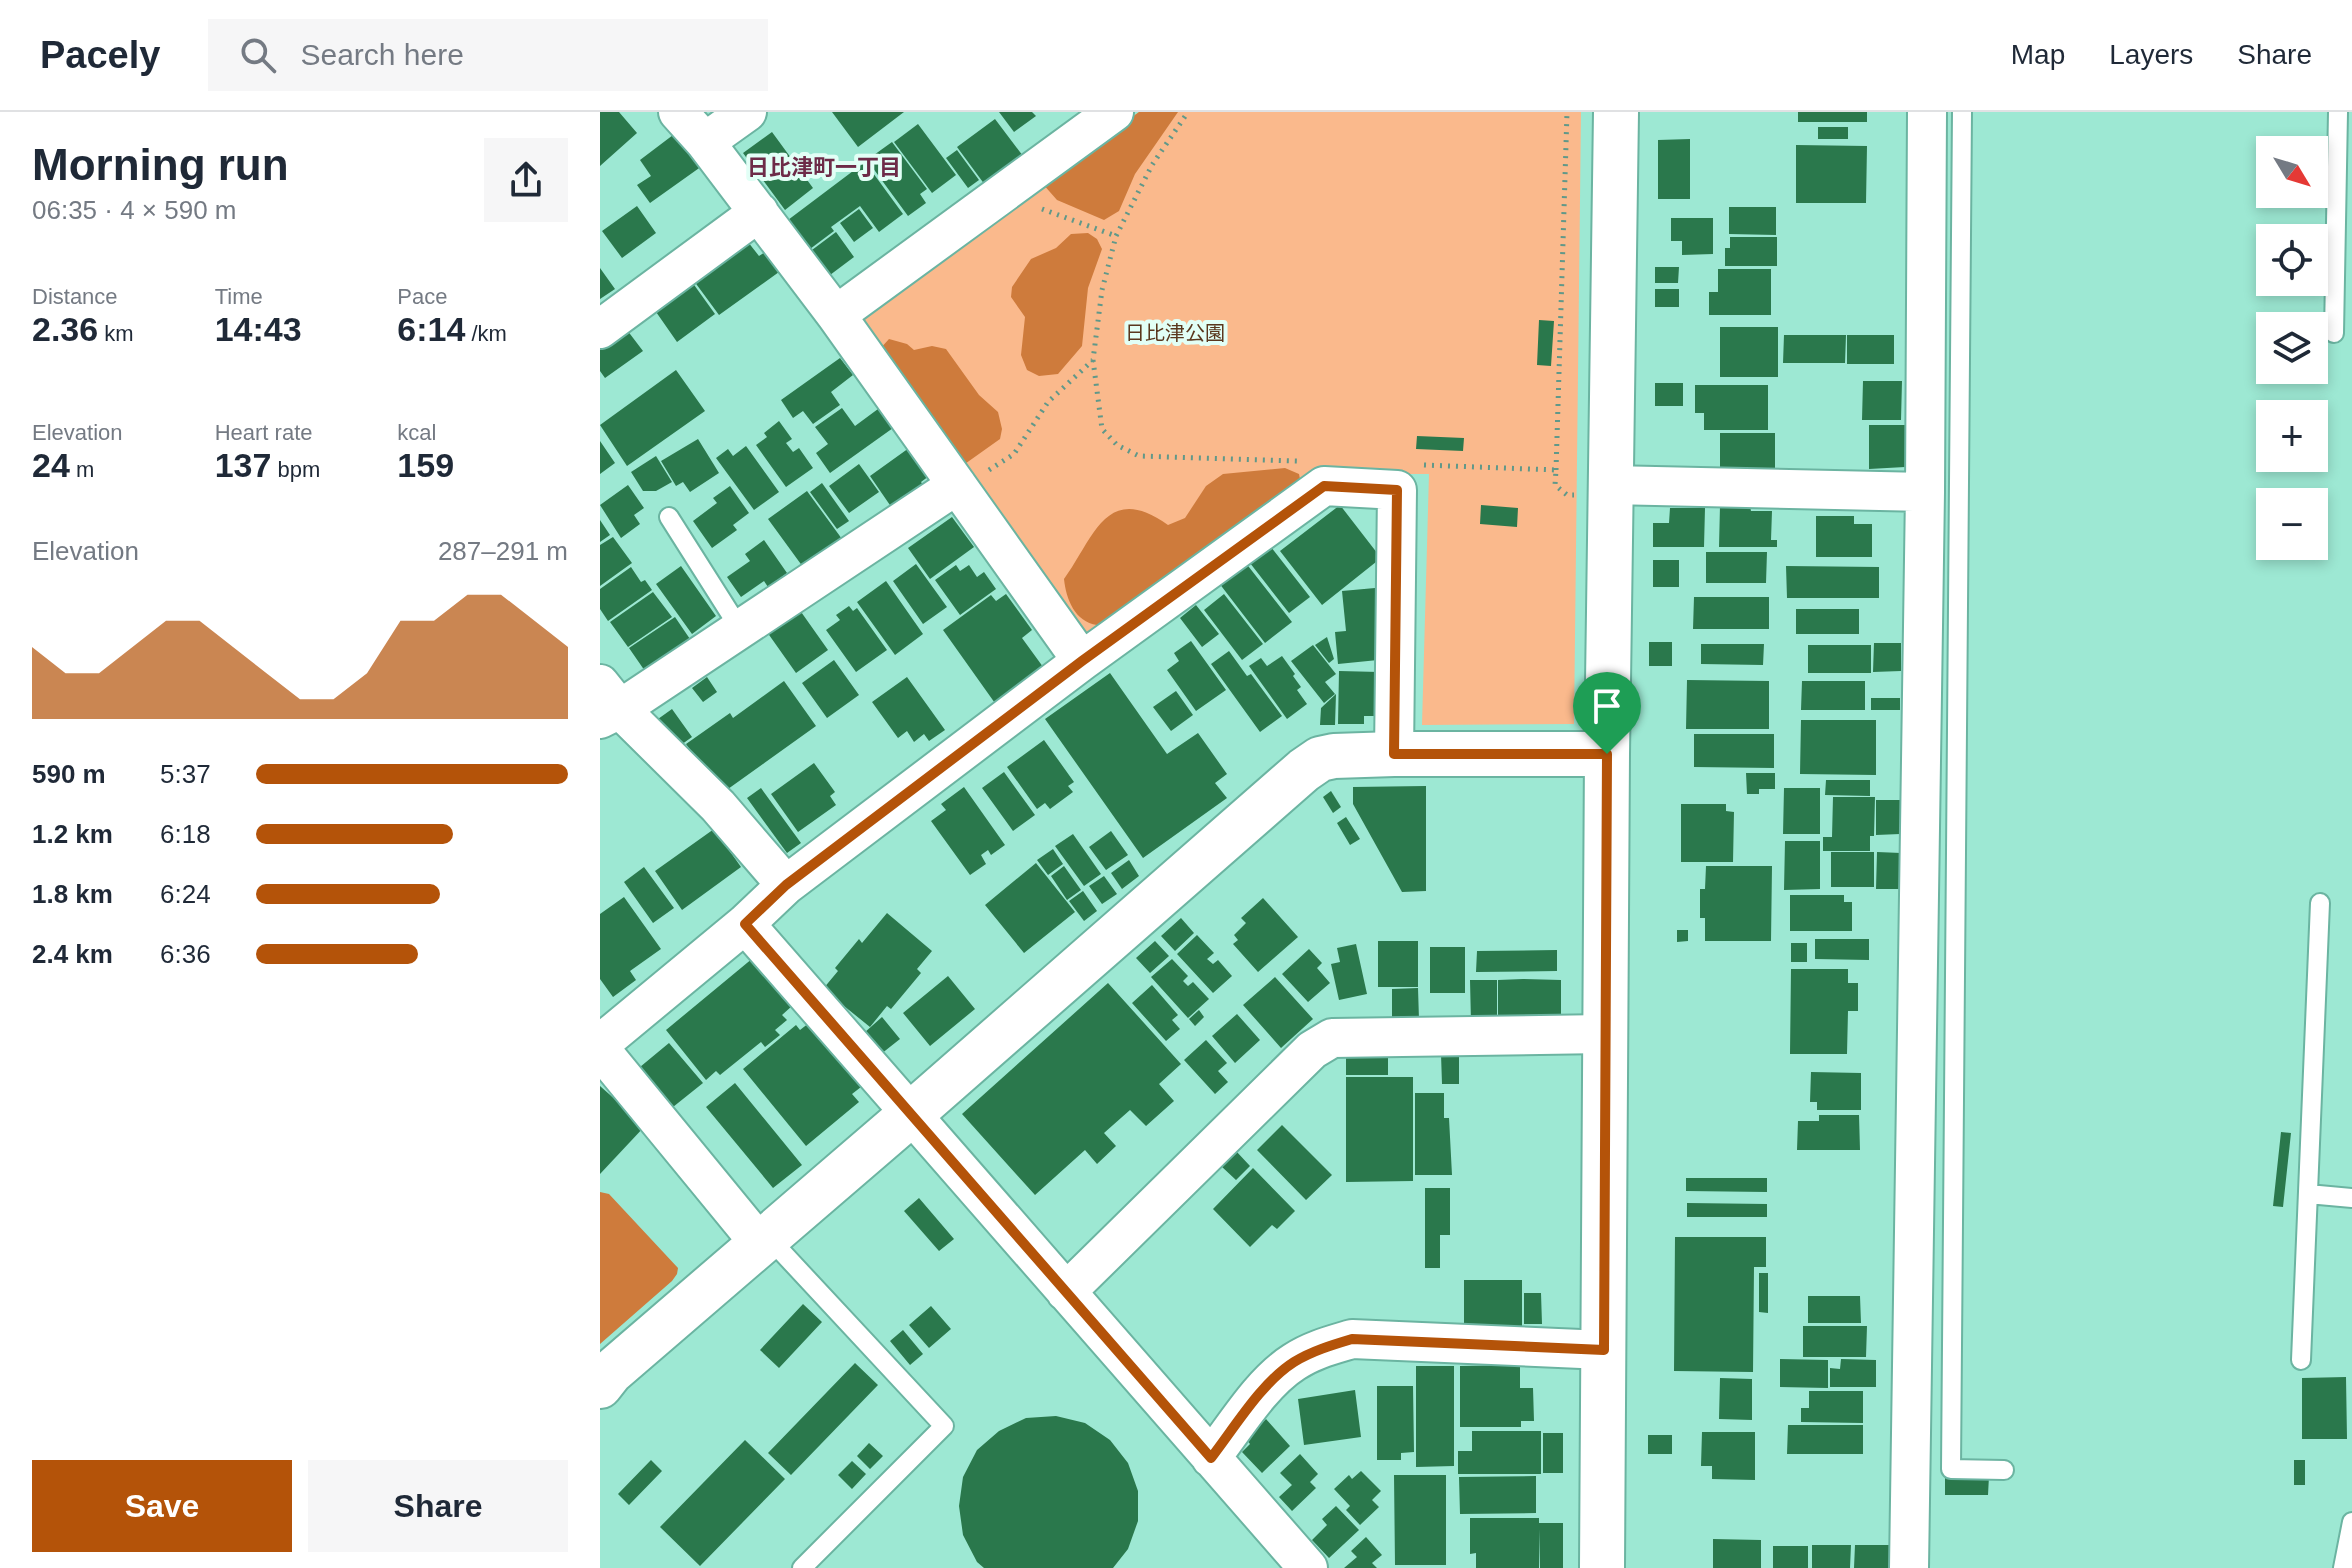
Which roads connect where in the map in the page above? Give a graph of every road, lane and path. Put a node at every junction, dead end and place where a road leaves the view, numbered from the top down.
1 (678, 112) edge
2 (747, 112) edge
3 (1114, 112) edge
4 (1188, 112) edge
5 (1567, 112) edge
6 (1616, 112) edge
7 (1927, 112) edge
8 (1962, 112) edge
9 (2338, 112) edge
10 (705, 142) junction
11 (1021, 180) junction
12 (759, 212) junction
13 (1116, 236) junction
14 (836, 315) junction
15 (600, 329) edge
16 (2334, 333) dead end
17 (1556, 470) dead end
18 (1610, 485) junction
19 (958, 487) junction
20 (1925, 492) junction
21 (669, 517) dead end
22 (740, 629) junction
23 (1082, 661) junction
24 (607, 704) edge
25 (1394, 754) junction
26 (1607, 754) junction
27 (786, 885) junction
28 (2320, 903) dead end
29 (745, 924) junction
30 (1605, 1034) junction
31 (600, 1046) edge
32 (911, 1114) junction
33 (2308, 1194) junction
34 (2352, 1198) edge
35 (764, 1241) junction
36 (1066, 1292) junction
37 (1604, 1350) junction
38 (2301, 1360) dead end
39 (600, 1386) edge
40 (1211, 1458) junction
41 (2004, 1470) dead end
42 (2352, 1522) edge
43 (802, 1568) edge
44 (1308, 1568) edge
45 (1602, 1568) edge
46 (1909, 1568) edge
47 (2343, 1568) edge

1 - 10 street
2 - 10 street
3 - 11 street
4 - 13 path
5 - 17 path
6 - 18 street
7 - 20 street
8 - 41 lane
9 - 16 lane
10 - 12 street
11 - 13 path
11 - 14 street
12 - 14 street
12 - 15 street
13 - 19 path
14 - 19 street
18 - 20 street
18 - 26 street
19 - 22 street
19 - 23 street
20 - 46 street
21 - 22 lane
22 - 24 street
23 - 25 street
23 - 27 street
24 - 27 street
25 - 26 street
25 - 32 street
26 - 30 street
27 - 29 street
28 - 33 lane
29 - 31 street
29 - 32 street
30 - 36 street
30 - 37 street
31 - 35 street
32 - 35 street
32 - 36 street
33 - 34 lane
33 - 38 lane
35 - 39 street
35 - 43 lane
36 - 40 street
37 - 40 street
37 - 45 street
40 - 44 street
42 - 47 lane

